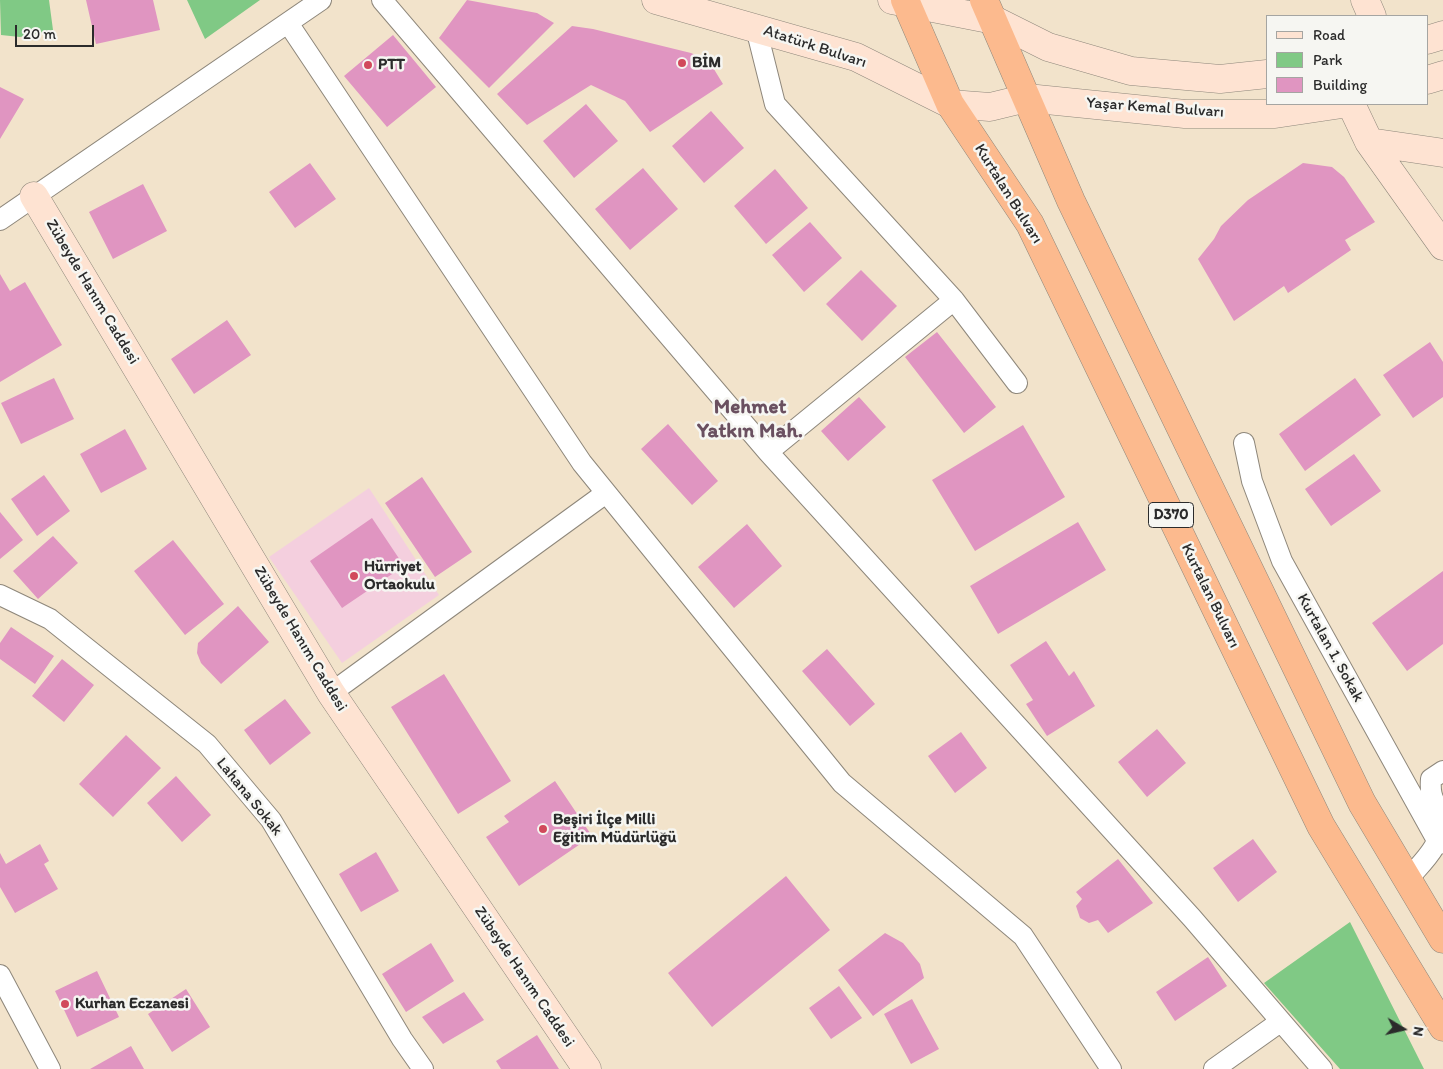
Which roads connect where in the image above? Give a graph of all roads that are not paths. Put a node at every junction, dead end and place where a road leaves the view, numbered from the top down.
1 (321, 0) edge
2 (382, 0) edge
3 (656, 0) edge
4 (901, 0) edge
5 (1365, 0) edge
6 (988, 10) edge
7 (1372, 15) edge
8 (288, 23) junction
9 (756, 28) junction
10 (1443, 35) edge
11 (1428, 40) edge
12 (1266, 74) edge
13 (1443, 75) edge
14 (1428, 80) edge
15 (1027, 98) junction
16 (950, 104) junction
17 (1335, 105) edge
18 (1351, 105) edge
19 (1369, 142) junction
20 (1443, 153) edge
21 (34, 196) junction
22 (0, 220) edge
23 (1443, 246) edge
24 (954, 300) junction
25 (1017, 382) dead end
26 (1244, 443) dead end
27 (768, 452) junction
28 (606, 494) junction
29 (0, 595) edge
30 (331, 693) junction
31 (1443, 771) edge
32 (1439, 844) junction
33 (1408, 879) junction
34 (1443, 939) edge
35 (0, 976) edge
36 (1280, 1022) junction
37 (1443, 1027) edge
38 (50, 1069) edge
39 (423, 1069) edge
40 (587, 1069) edge
41 (1111, 1069) edge
42 (1214, 1069) edge
43 (1322, 1069) edge

1 - 8 street
2 - 27 street
3 - 9 street, Atatürk Bulvarı
4 - 6 street
4 - 16 highway, Kurtalan Bulvarı / D370
5 - 7 street
6 - 12 street, Yaşar Kemal Bulvarı
6 - 15 highway, D370
8 - 21 street
8 - 28 street
9 - 16 street, Atatürk Bulvarı
9 - 24 street
10 - 11 street
13 - 14 street
15 - 16 street, Atatürk Bulvarı
15 - 17 street, Yaşar Kemal Bulvarı
15 - 33 highway, D370
16 - 37 highway, Kurtalan Bulvarı / D370
18 - 19 street
19 - 20 street
19 - 23 street
21 - 22 street
21 - 30 street, Zübeyde Hanım Caddesi
24 - 25 street
24 - 27 street
26 - 32 street, Kurtalan 1. Sokak
27 - 36 street
28 - 30 street
28 - 41 street
29 - 39 street, Lahana Sokak
30 - 40 street, Zübeyde Hanım Caddesi
31 - 32 street
32 - 33 street
33 - 34 highway, D370
35 - 38 street
36 - 42 street
36 - 43 street

